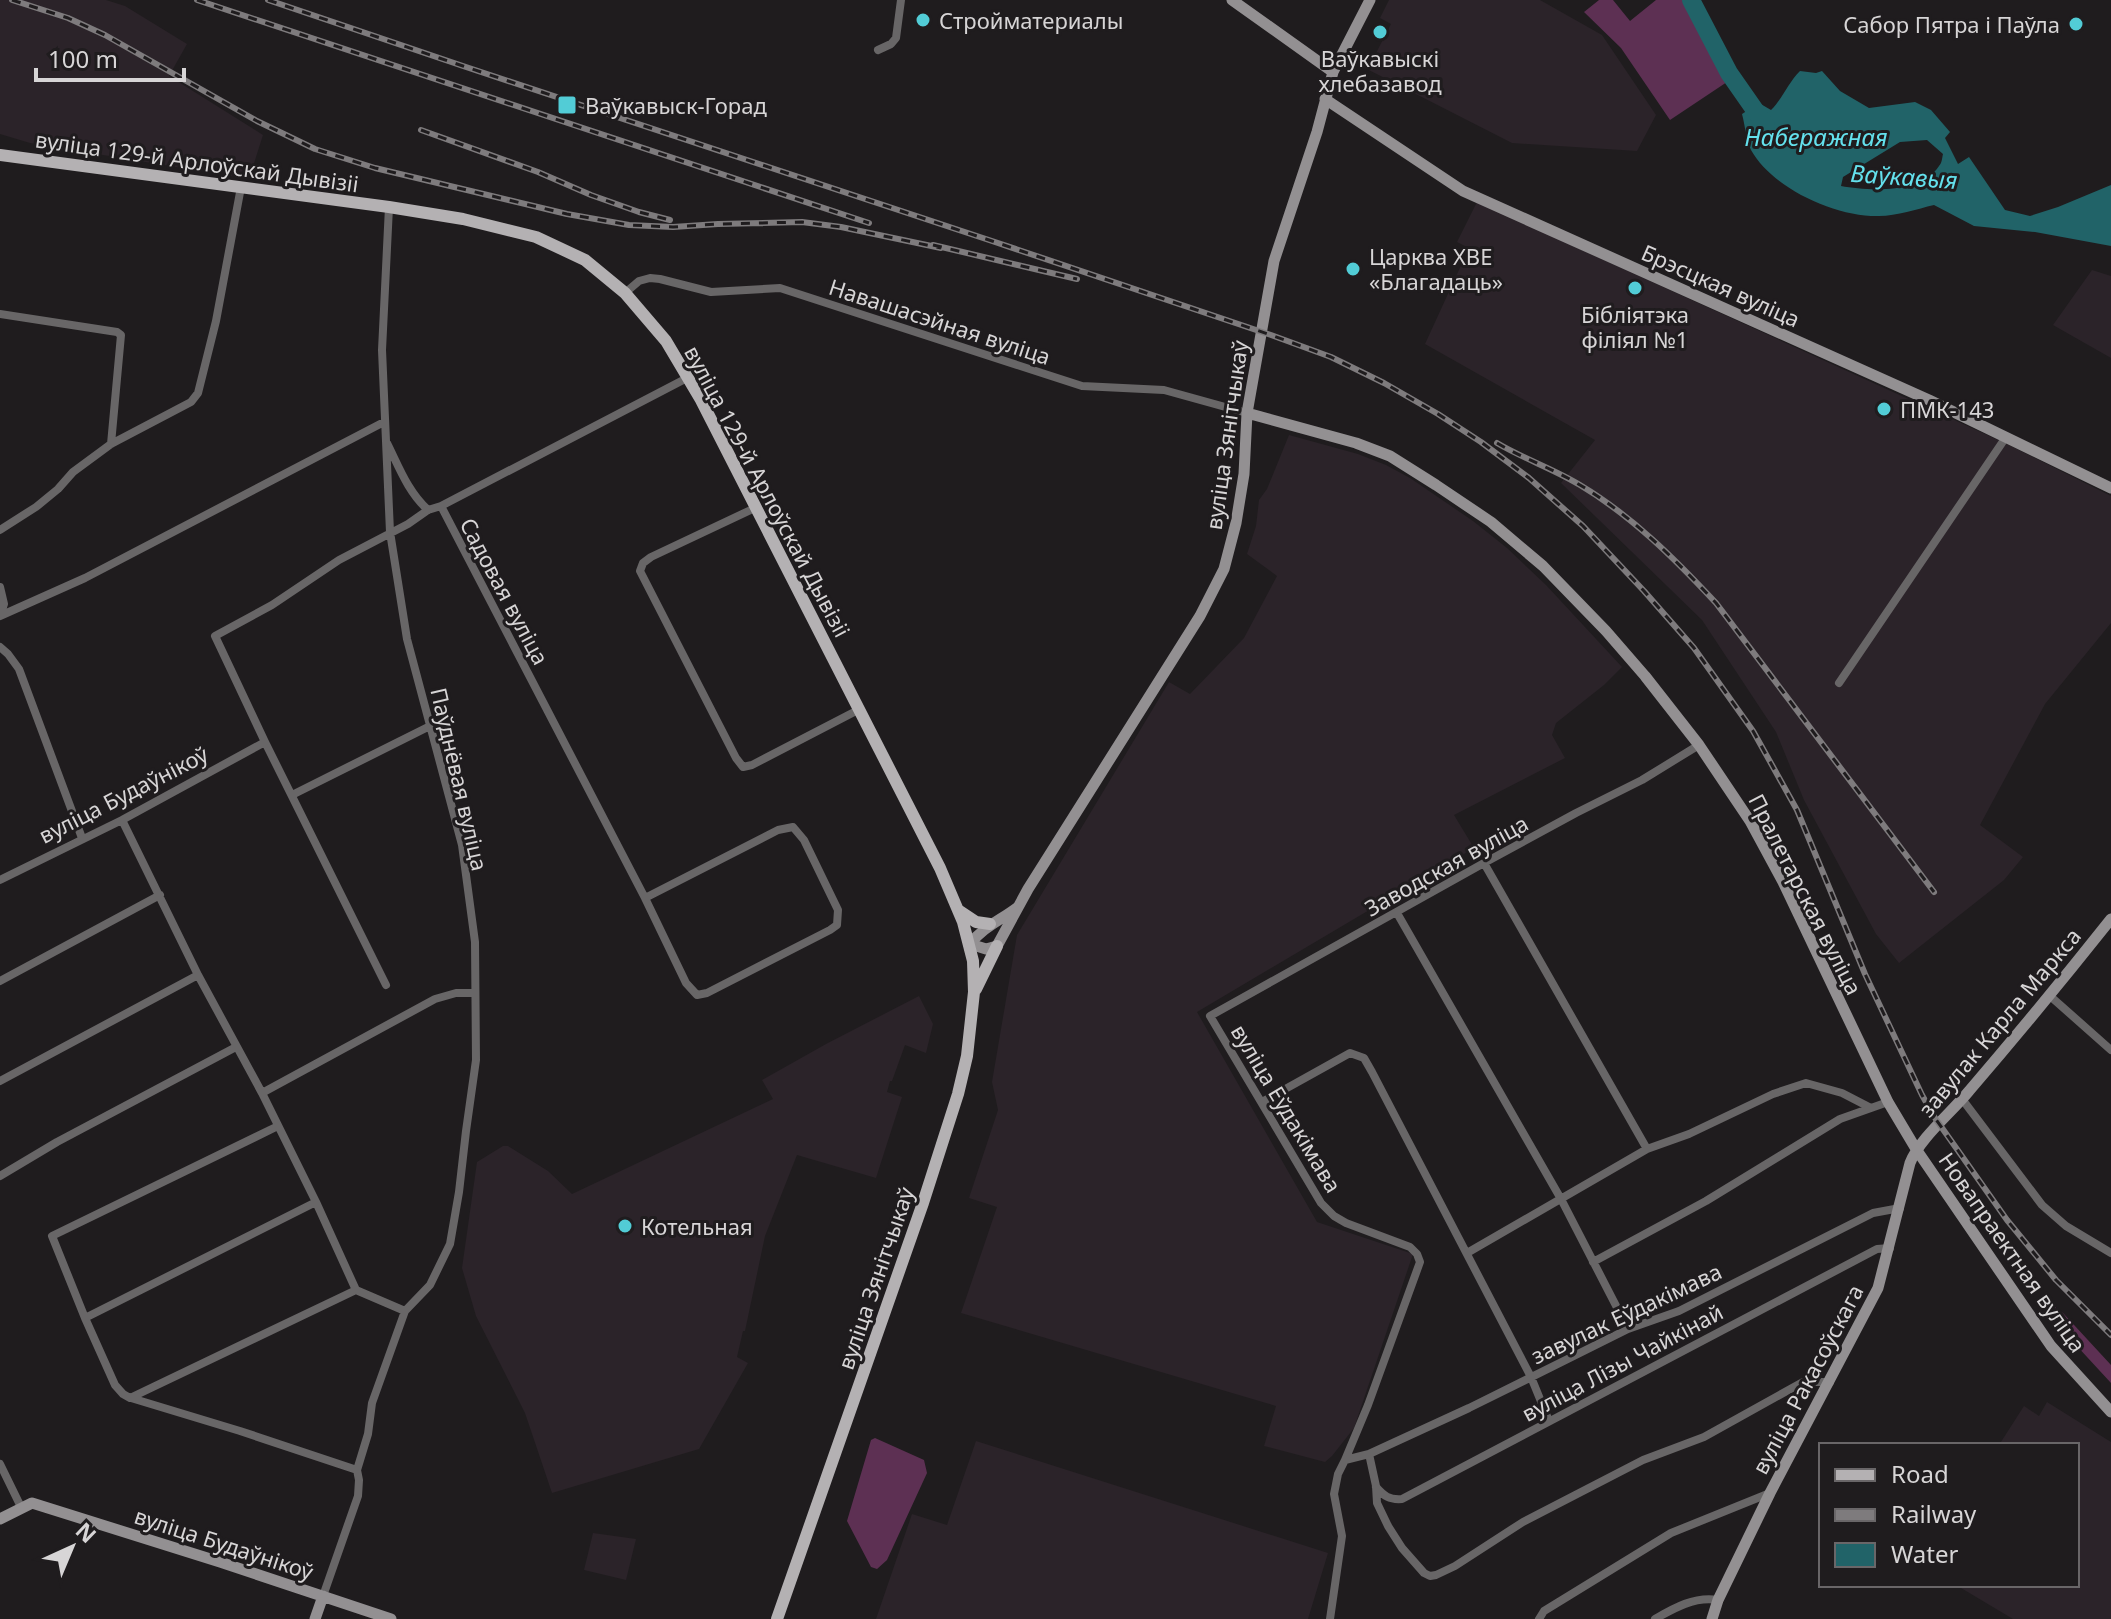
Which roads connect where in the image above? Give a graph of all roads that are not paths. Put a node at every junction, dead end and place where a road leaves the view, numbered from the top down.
1 (901, 0) edge
2 (1232, 0) edge
3 (1370, 0) edge
4 (878, 50) dead end
5 (1333, 72) junction
6 (1325, 99) junction
7 (0, 155) edge
8 (241, 187) junction
9 (389, 207) junction
10 (625, 293) junction
11 (0, 314) edge
12 (689, 377) junction
13 (1247, 413) junction
14 (384, 422) junction
15 (2006, 437) junction
16 (385, 439) junction
17 (111, 444) junction
18 (2111, 488) edge
19 (441, 506) junction
20 (755, 508) junction
21 (428, 510) junction
22 (0, 530) edge
23 (390, 532) junction
24 (0, 587) edge
25 (0, 616) edge
26 (0, 647) edge
27 (1839, 683) dead end
28 (860, 709) junction
29 (430, 726) junction
30 (265, 742) junction
31 (1699, 745) junction
32 (292, 795) junction
33 (122, 820) junction
34 (82, 838) junction
35 (1484, 863) junction
36 (0, 880) edge
37 (160, 895) junction
38 (645, 898) junction
39 (1018, 907) junction
40 (958, 910) junction
41 (1397, 913) junction
42 (2111, 919) edge
43 (990, 924) junction
44 (970, 944) junction
45 (997, 946) junction
46 (198, 975) junction
47 (0, 981) edge
48 (386, 985) dead end
49 (974, 992) junction
50 (474, 993) junction
51 (2050, 996) junction
52 (1210, 1016) joint
53 (236, 1047) junction
54 (2111, 1050) edge
55 (0, 1081) edge
56 (262, 1093) junction
57 (1962, 1099) junction
58 (1262, 1102) junction
59 (1888, 1102) junction
60 (1871, 1108) junction
61 (278, 1126) junction
62 (1647, 1149) junction
63 (1916, 1149) junction
64 (0, 1176) edge
65 (1561, 1199) junction
66 (316, 1202) junction
67 (1900, 1208) junction
68 (1890, 1248) junction
69 (1467, 1253) junction
70 (2111, 1253) edge
71 (1593, 1262) junction
72 (356, 1290) junction
73 (405, 1311) junction
74 (85, 1318) junction
75 (1628, 1329) junction
76 (1531, 1377) junction
77 (1830, 1382) junction
78 (130, 1398) junction
79 (2111, 1412) edge
80 (1549, 1421) junction
81 (1369, 1454) junction
82 (1345, 1460) junction
83 (0, 1464) edge
84 (357, 1470) junction
85 (1376, 1486) junction
86 (1770, 1493) junction
87 (21, 1507) junction
88 (0, 1519) edge
89 (323, 1596) junction
90 (1718, 1600) junction
91 (315, 1619) edge
92 (391, 1619) edge
93 (777, 1619) edge
94 (1330, 1619) edge
95 (1539, 1619) edge
96 (1655, 1619) edge
97 (1712, 1619) edge

1 - 4 street
2 - 5 street
3 - 5 street, вуліца Зянітчыкаў
5 - 6 street, вуліца Зянітчыкаў
6 - 13 street, вуліца Зянітчыкаў
6 - 15 street, Брэсцкая вуліца
7 - 8 main road, вуліца 129-й Арлоўскай Дывізіі
8 - 9 main road, вуліца 129-й Арлоўскай Дывізіі
8 - 17 street
9 - 10 main road, вуліца 129-й Арлоўскай Дывізіі
9 - 14 street, Паўднёвая вуліца
10 - 12 main road, вуліца 129-й Арлоўскай Дывізіі
10 - 13 street, Навашасэйная вуліца
11 - 17 street
12 - 19 street, Садовая вуліца
12 - 20 main road, вуліца 129-й Арлоўскай Дывізіі
13 - 31 street, Пралетарская вуліца
13 - 39 street, вуліца Зянітчыкаў
14 - 16 street, Паўднёвая вуліца
14 - 25 street
15 - 18 street, Брэсцкая вуліца
15 - 27 street
16 - 21 street
16 - 23 street, Паўднёвая вуліца
17 - 22 street
19 - 21 street
19 - 38 street, Садовая вуліца
20 - 28 main road, вуліца 129-й Арлоўскай Дывізіі
20 - 28 street
21 - 23 street
23 - 29 street, Паўднёвая вуліца
23 - 30 street
24 - 25 street
26 - 34 street
28 - 40 main road, вуліца 129-й Арлоўскай Дывізіі
29 - 32 street
29 - 50 street, Паўднёвая вуліца
30 - 32 street
30 - 33 street, вуліца Будаўнікоў
31 - 35 street, Заводская вуліца
31 - 59 street, Пралетарская вуліца
32 - 48 street
33 - 34 street, вуліца Будаўнікоў
33 - 37 street
34 - 36 street, вуліца Будаўнікоў
35 - 41 street, Заводская вуліца
35 - 62 street
37 - 46 street
37 - 47 street
38 - 38 street, Садовая вуліца
39 - 43 street
39 - 45 street, вуліца Зянітчыкаў
40 - 43 main road
40 - 44 main road, вуліца Зянітчыкаў
41 - 52 street, Заводская вуліца
41 - 65 street
42 - 51 street, завулак Карла Маркса
43 - 44 street
44 - 45 street
44 - 49 main road, вуліца Зянітчыкаў
45 - 49 main road
46 - 53 street
46 - 55 street
49 - 93 main road, вуліца Зянітчыкаў
50 - 56 street
50 - 73 street, Паўднёвая вуліца
51 - 54 street
51 - 57 street, завулак Карла Маркса
52 - 58 street, вуліца Еўдакімава
53 - 56 street
53 - 64 street
56 - 61 street
57 - 63 street, завулак Карла Маркса
57 - 70 street
58 - 69 street
58 - 82 street, вуліца Еўдакімава
59 - 60 street
59 - 63 street, Пралетарская вуліца
60 - 62 street
60 - 71 street
61 - 66 street
61 - 74 street
62 - 65 street
63 - 67 street, вуліца Ракасоўскага
63 - 79 street, Новапраектная вуліца
65 - 69 street
65 - 71 street
66 - 72 street
66 - 74 street
67 - 68 street, вуліца Ракасоўскага
67 - 75 street, завулак Еўдакімава
68 - 77 street, вуліца Ракасоўскага
68 - 80 street, вуліца Лізы Чайкінай
69 - 76 street
71 - 75 street
72 - 73 street
72 - 78 street
73 - 84 street
74 - 78 street
75 - 76 street, завулак Еўдакімава
76 - 80 street
76 - 81 street, завулак Еўдакімава
77 - 85 street
77 - 86 street, вуліца Ракасоўскага
78 - 84 street
80 - 85 street, вуліца Лізы Чайкінай
81 - 82 street
81 - 85 street
82 - 94 street
83 - 87 street
84 - 89 street
86 - 90 street, вуліца Ракасоўскага
86 - 95 street
87 - 88 street
87 - 89 street, вуліца Будаўнікоў
89 - 91 street
89 - 92 street, вуліца Будаўнікоў
90 - 96 street
90 - 97 street, вуліца Ракасоўскага

